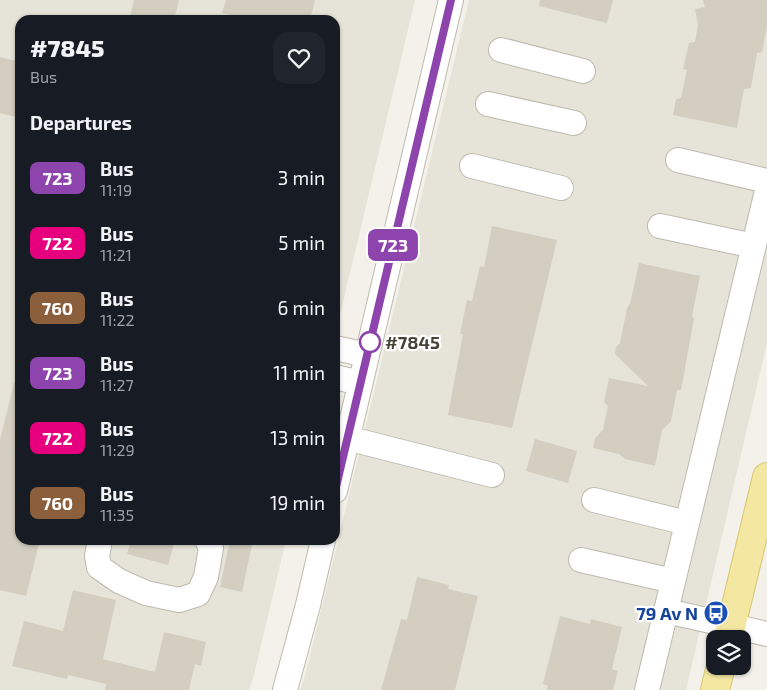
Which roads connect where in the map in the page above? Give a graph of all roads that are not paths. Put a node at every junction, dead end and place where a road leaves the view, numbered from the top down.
1 (451, 0) edge
2 (501, 50) dead end
3 (583, 71) dead end
4 (488, 104) dead end
5 (574, 123) dead end
6 (678, 160) dead end
7 (472, 166) dead end
8 (767, 181) edge
9 (561, 188) dead end
10 (767, 191) edge
11 (660, 226) dead end
12 (754, 246) junction
13 (340, 349) edge
14 (367, 355) junction
15 (340, 378) edge
16 (360, 383) junction
17 (347, 438) junction
18 (340, 469) edge
19 (492, 475) dead end
20 (767, 476) edge
21 (594, 500) dead end
22 (686, 523) junction
23 (99, 545) edge
24 (210, 545) edge
25 (322, 545) edge
26 (581, 560) dead end
27 (673, 581) junction
28 (667, 611) junction
29 (723, 630) edge
30 (729, 630) edge
31 (751, 633) edge
32 (767, 634) edge
33 (719, 675) edge
34 (285, 690) edge
35 (648, 690) edge
36 (716, 690) edge

1 - 14 street
2 - 3 street
4 - 5 street
6 - 8 street
7 - 9 street
10 - 12 street
11 - 12 street
12 - 22 street
13 - 14 street
14 - 16 street
15 - 16 street
16 - 17 street
17 - 18 street
17 - 19 street
20 - 30 main road
21 - 22 street
22 - 27 street
23 - 24 street
25 - 34 street
26 - 27 street
27 - 28 street
28 - 29 street
28 - 35 street
31 - 32 street
33 - 36 main road

